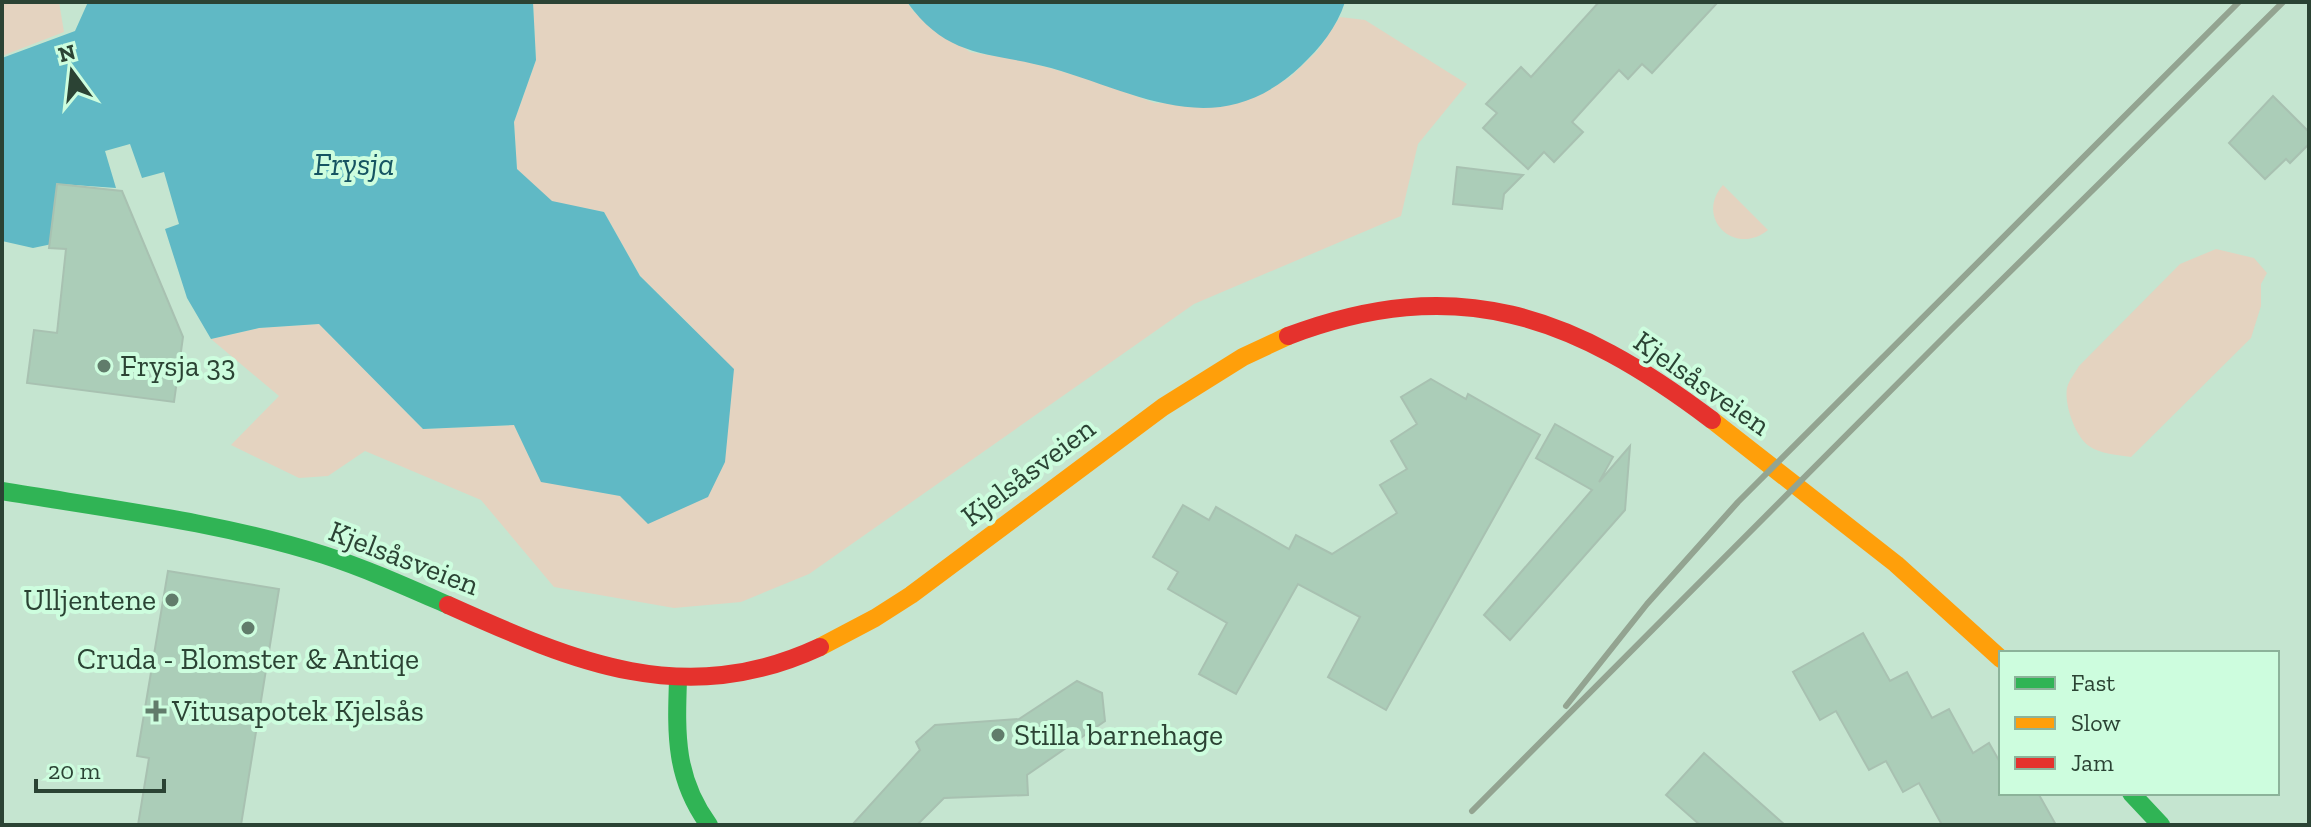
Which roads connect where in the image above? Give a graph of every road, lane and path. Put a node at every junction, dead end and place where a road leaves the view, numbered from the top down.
1 (2, 491) edge
2 (1999, 657) edge
3 (678, 680) junction
4 (2133, 795) edge
5 (709, 825) edge
6 (2161, 825) edge

1 - 3 main road, Kjelsåsveien
2 - 3 main road, Kjelsåsveien
3 - 5 main road
4 - 6 main road

